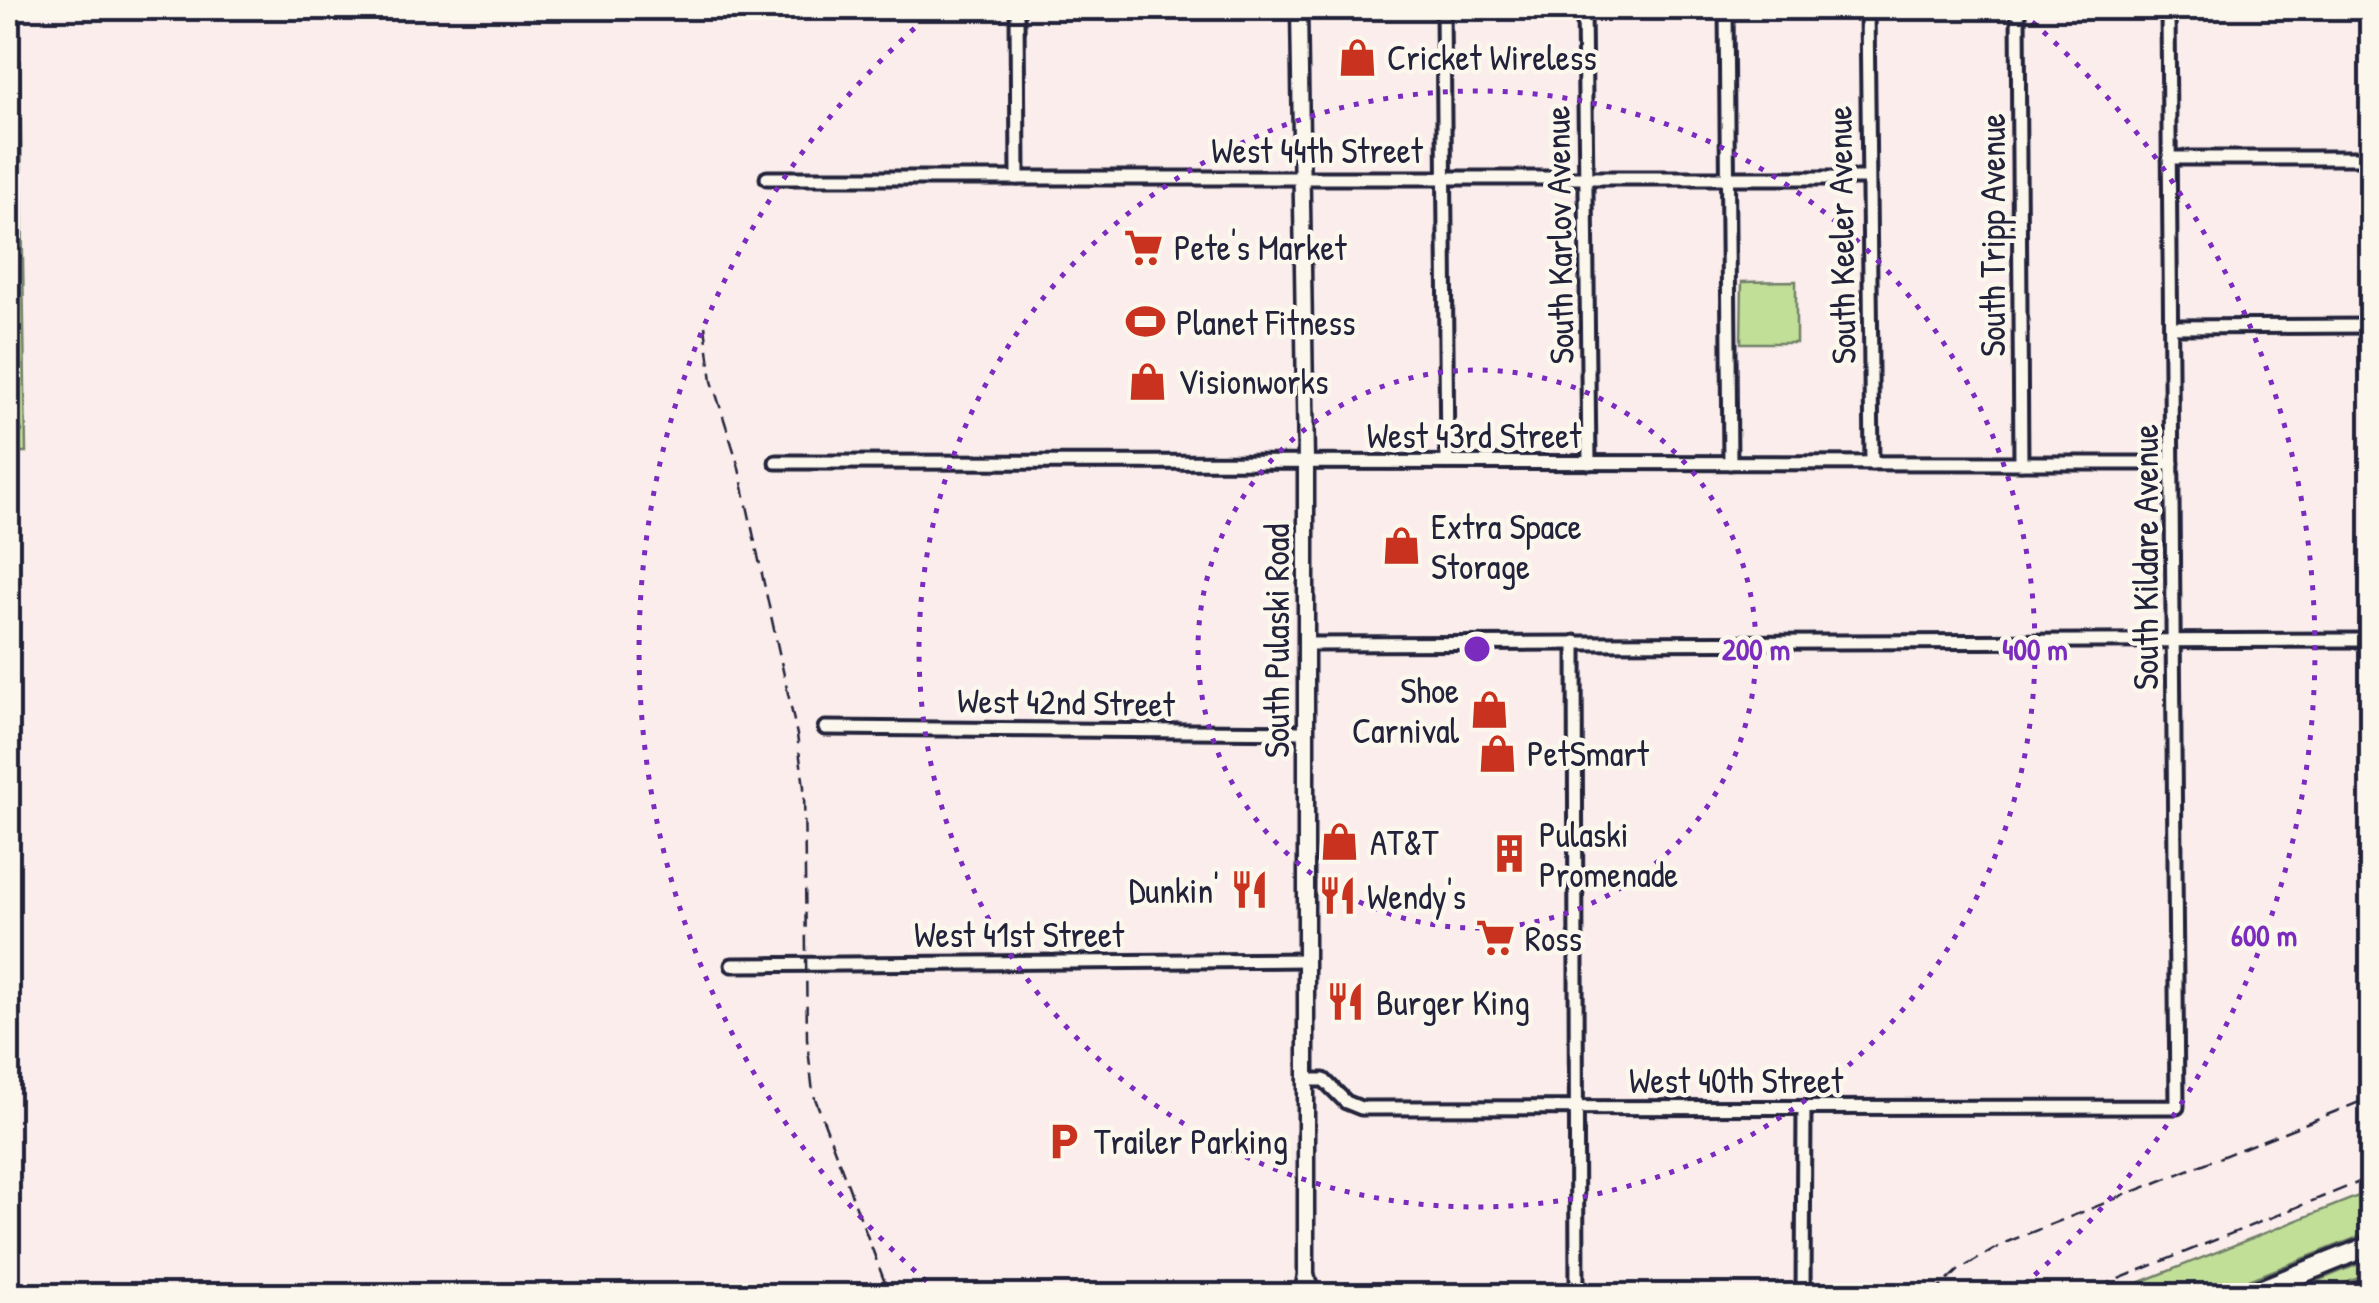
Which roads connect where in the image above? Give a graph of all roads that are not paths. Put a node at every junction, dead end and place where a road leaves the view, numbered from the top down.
1 (1017, 8) edge
2 (1299, 8) edge
3 (1443, 8) edge
4 (1584, 8) edge
5 (1726, 8) edge
6 (1866, 8) edge
7 (2018, 8) edge
8 (2168, 8) edge
9 (2170, 158) junction
10 (2372, 158) edge
11 (767, 178) dead end
12 (1018, 178) junction
13 (1302, 178) junction
14 (1444, 178) junction
15 (1585, 178) junction
16 (1728, 178) junction
17 (1868, 178) junction
18 (8, 312) edge
19 (2372, 326) edge
20 (2171, 327) junction
21 (10, 430) edge
22 (776, 462) dead end
23 (1306, 462) junction
24 (1447, 462) junction
25 (1589, 463) junction
26 (1730, 463) junction
27 (1872, 463) junction
28 (2021, 463) junction
29 (2172, 463) junction
30 (2372, 640) edge
31 (2173, 641) junction
32 (1575, 642) junction
33 (1306, 644) junction
34 (824, 728) dead end
35 (1306, 732) junction
36 (1306, 960) junction
37 (732, 965) dead end
38 (1306, 1080) junction
39 (2177, 1106) joint
40 (1576, 1108) junction
41 (1804, 1108) junction
42 (2372, 1245) edge
43 (1306, 1275) junction
44 (2372, 1287) edge
45 (1302, 1296) edge
46 (1312, 1296) edge
47 (1577, 1296) edge
48 (1803, 1296) edge
49 (2245, 1296) edge
50 (2351, 1296) edge

1 - 12 street
2 - 13 main road, South Pulaski Road
3 - 14 street
4 - 15 street, South Karlov Avenue
5 - 16 street
6 - 17 street, South Keeler Avenue
7 - 28 street, South Tripp Avenue
8 - 9 street, South Kildare Avenue
9 - 10 street
9 - 20 street, South Kildare Avenue
11 - 12 street, West 44th Street
12 - 13 street, West 44th Street
13 - 14 street, West 44th Street
13 - 23 main road, South Pulaski Road
14 - 15 street, West 44th Street
14 - 24 street
15 - 16 street, West 44th Street
15 - 25 street, South Karlov Avenue
16 - 17 street, West 44th Street
16 - 26 street
17 - 27 street, South Keeler Avenue
18 - 21 street
19 - 20 street
20 - 29 street, South Kildare Avenue
22 - 23 street, West 43rd Street
23 - 24 street, West 43rd Street
23 - 33 main road, South Pulaski Road
24 - 25 street, West 43rd Street
25 - 26 street, West 43rd Street
26 - 27 street, West 43rd Street
27 - 28 street, West 43rd Street
28 - 29 street, West 43rd Street
29 - 31 street, South Kildare Avenue
30 - 31 street
31 - 32 street
31 - 39 street, South Kildare Avenue
32 - 33 street
32 - 40 street
33 - 35 main road, South Pulaski Road
34 - 35 street, West 42nd Street
35 - 36 main road, South Pulaski Road
36 - 37 street, West 41st Street
36 - 38 main road, South Pulaski Road
38 - 40 street, West 40th Street
38 - 43 main road, South Pulaski Road
39 - 41 street, West 40th Street
40 - 41 street, West 40th Street
40 - 47 street
41 - 48 street
42 - 49 highway
43 - 45 main road, South Pulaski Road
43 - 46 main road, South Pulaski Road
44 - 50 highway

